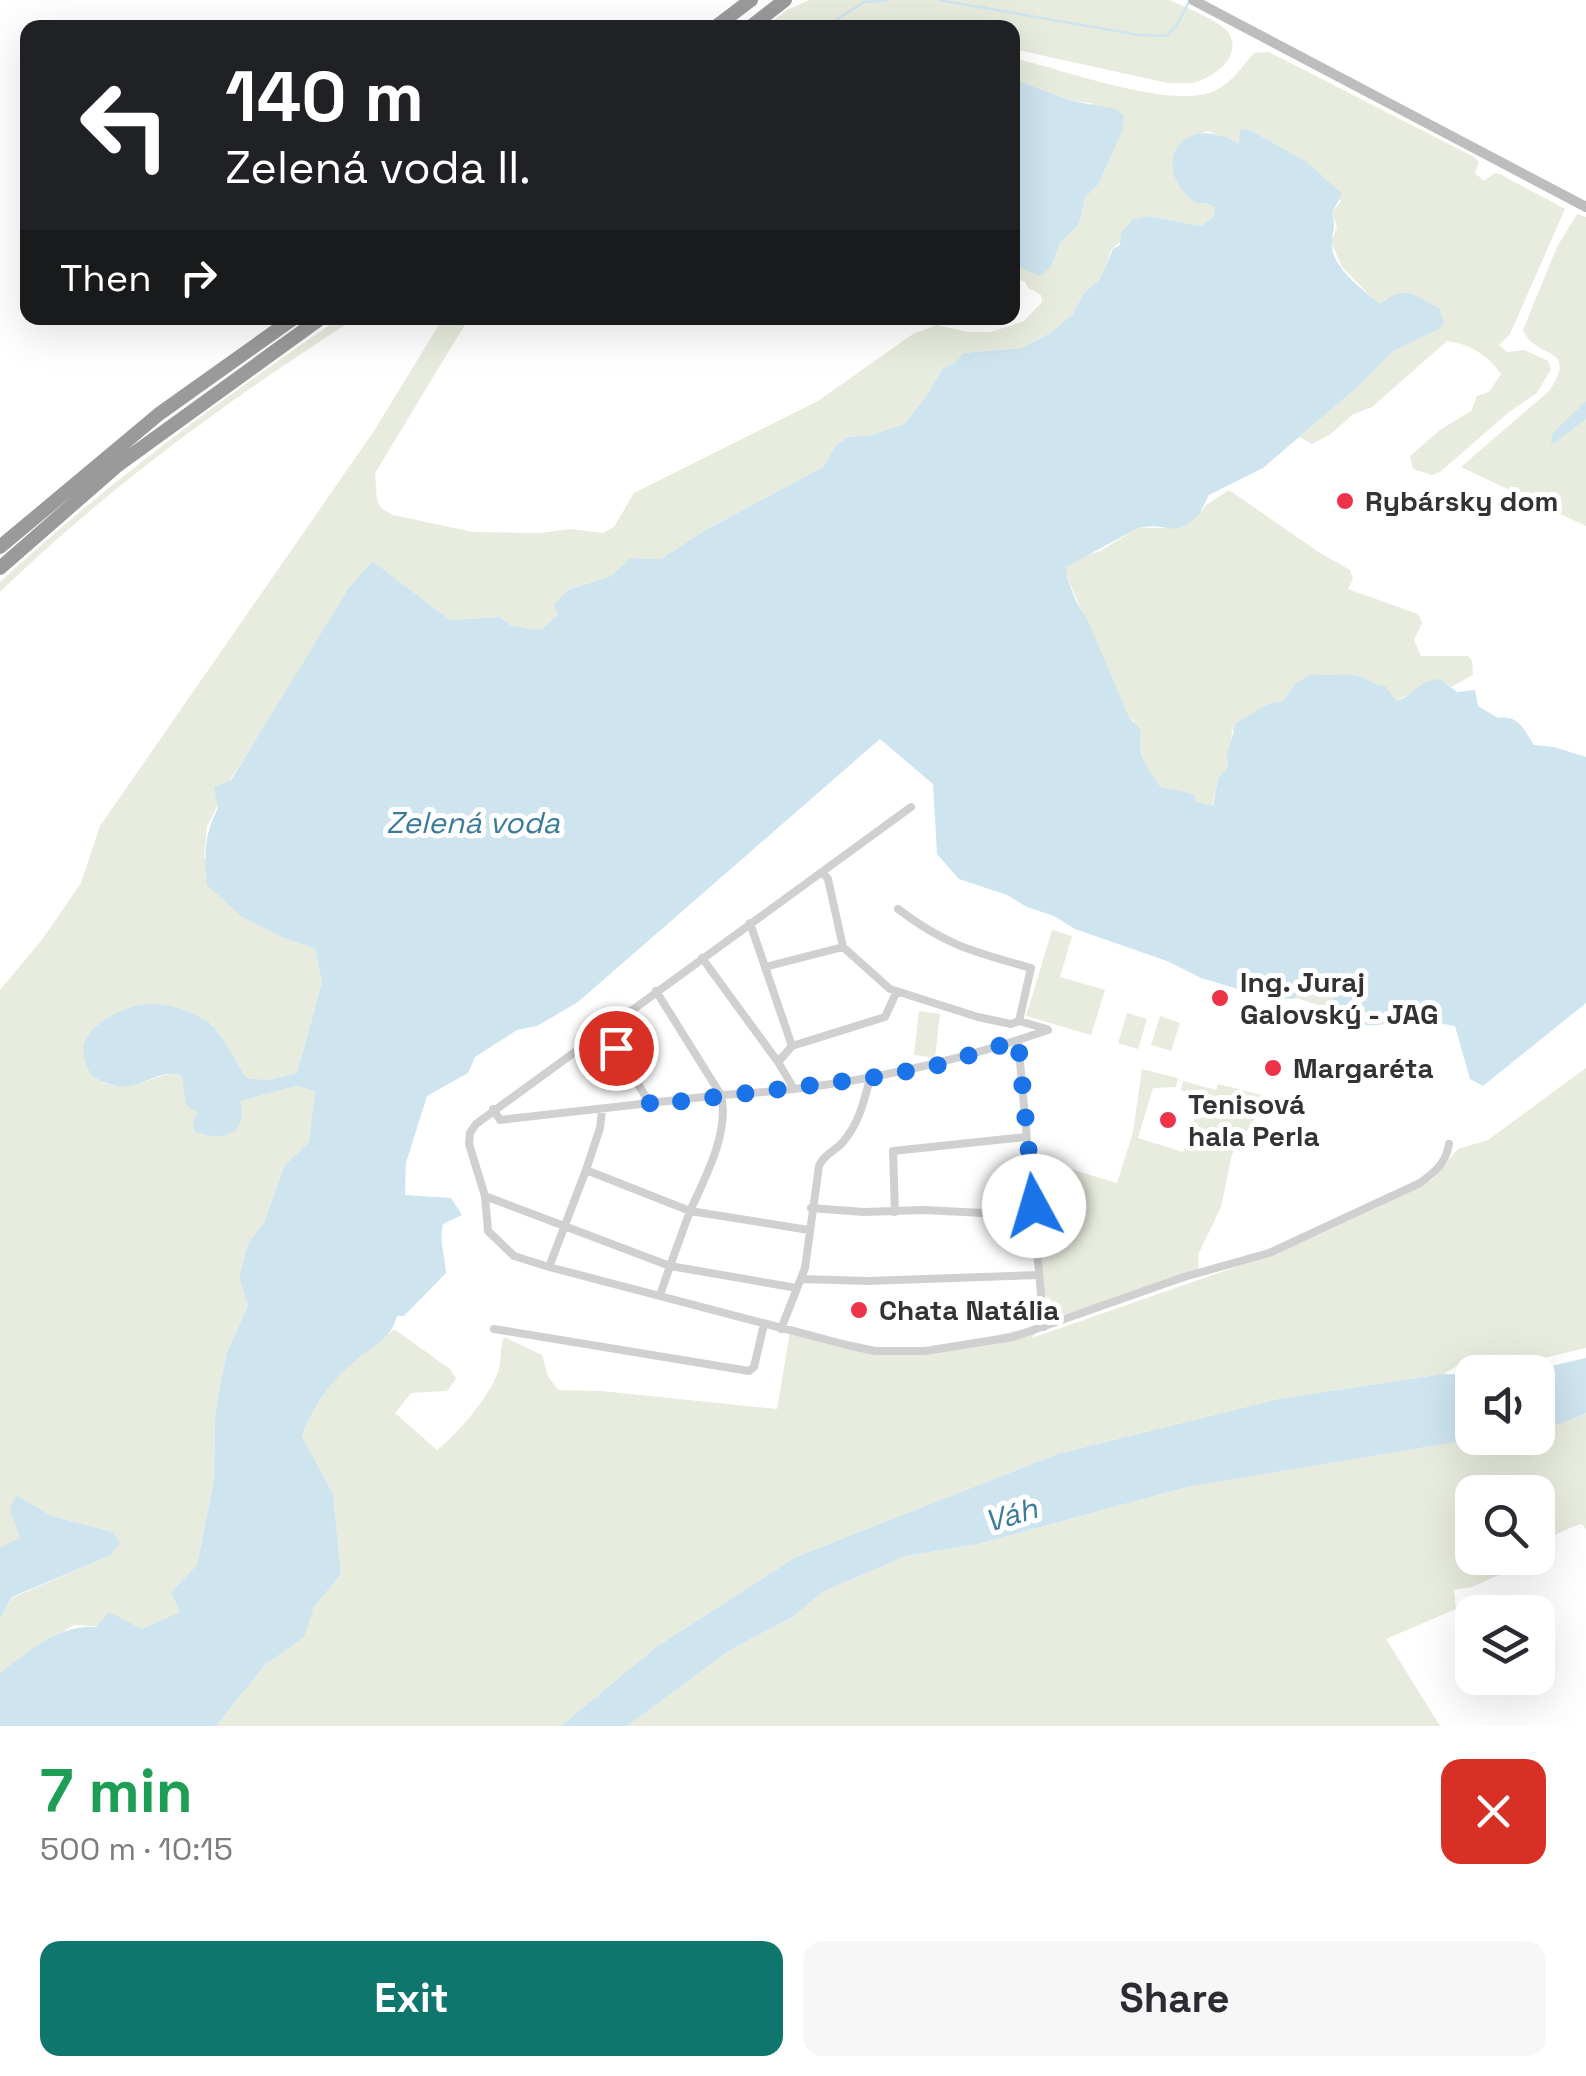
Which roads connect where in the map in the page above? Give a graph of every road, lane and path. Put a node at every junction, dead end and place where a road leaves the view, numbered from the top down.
1 (751, 0) edge
2 (784, 0) edge
3 (1193, 0) edge
4 (724, 20) edge
5 (758, 20) edge
6 (1586, 207) edge
7 (284, 325) edge
8 (311, 325) edge
9 (0, 547) edge
10 (0, 568) edge
11 (911, 807) dead end
12 (822, 872) junction
13 (898, 908) dead end
14 (750, 924) junction
15 (843, 947) junction
16 (702, 958) junction
17 (765, 967) junction
18 (656, 991) junction
19 (896, 992) junction
20 (1015, 1022) junction
21 (603, 1030) junction
22 (1016, 1041) junction
23 (792, 1046) junction
24 (778, 1062) junction
25 (870, 1078) junction
26 (794, 1089) junction
27 (722, 1095) junction
28 (651, 1105) junction
29 (493, 1109) junction
30 (602, 1110) junction
31 (500, 1120) junction
32 (476, 1124) junction
33 (1026, 1137) junction
34 (1449, 1144) dead end
35 (586, 1170) junction
36 (485, 1196) junction
37 (1034, 1206) junction
38 (811, 1208) junction
39 (690, 1211) junction
40 (895, 1212) junction
41 (1024, 1215) junction
42 (1035, 1222) junction
43 (564, 1226) junction
44 (808, 1230) junction
45 (670, 1266) junction
46 (548, 1268) junction
47 (1039, 1275) junction
48 (799, 1284) junction
49 (660, 1295) junction
50 (764, 1324) junction
51 (1044, 1326) junction
52 (781, 1329) junction
53 (494, 1330) dead end

1 - 4 highway
2 - 5 highway
3 - 6 main road
7 - 9 highway
8 - 10 highway
11 - 12 street
12 - 14 street
12 - 15 street
13 - 20 street
14 - 16 street
14 - 17 street
15 - 17 street
15 - 19 street
16 - 18 street
16 - 24 street
17 - 23 street
18 - 21 street
18 - 27 street
19 - 20 street
19 - 23 street
20 - 22 street
20 - 22 street
21 - 28 street
21 - 29 street
22 - 25 street
22 - 33 street
23 - 24 street
24 - 26 street
25 - 26 street
25 - 38 street
26 - 27 street
27 - 28 street
27 - 39 street
28 - 30 street
29 - 31 street
29 - 32 street
30 - 31 street
30 - 35 street
31 - 32 street
32 - 36 street
33 - 37 street
33 - 40 street
34 - 51 street
35 - 39 street
35 - 43 street
36 - 43 street
36 - 46 street
37 - 41 street
37 - 42 street
38 - 40 street
38 - 44 street
39 - 44 street
39 - 45 street
40 - 41 street
41 - 42 street
42 - 47 street
43 - 45 street
43 - 46 street
44 - 48 street
45 - 48 street
45 - 49 street
46 - 49 street
47 - 48 street
47 - 51 street
48 - 52 street
49 - 50 street
50 - 52 street
50 - 53 street
51 - 52 street

